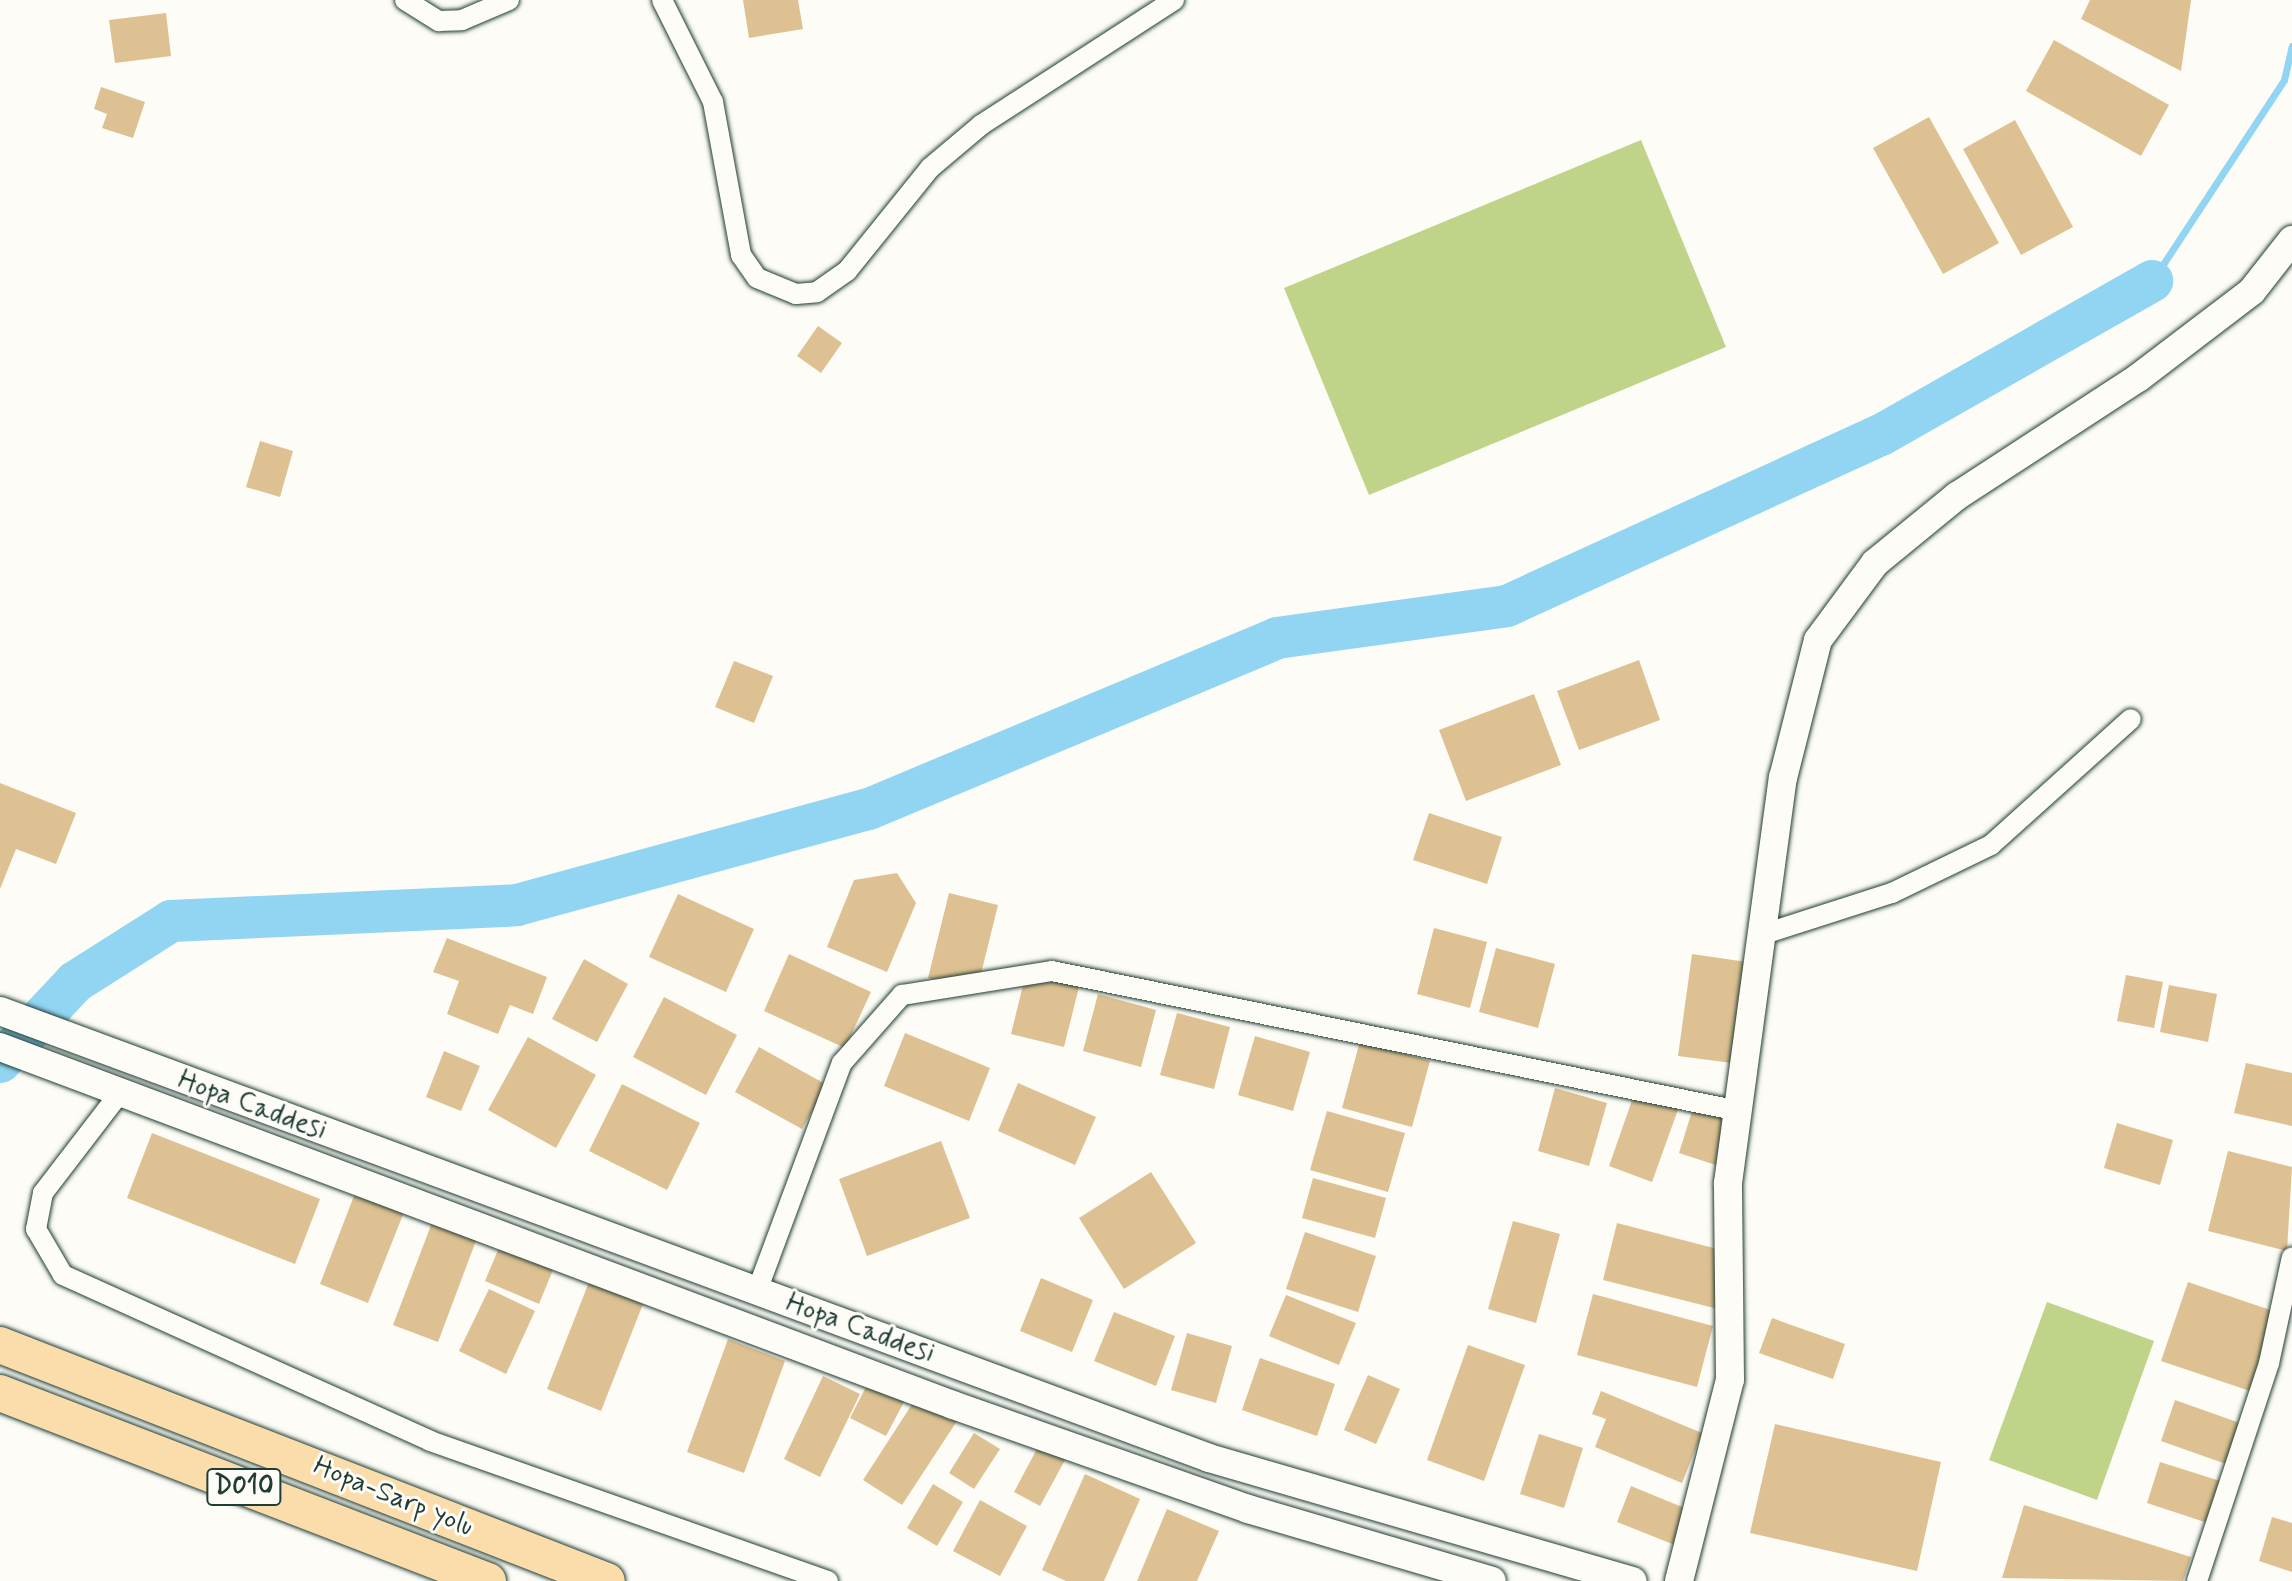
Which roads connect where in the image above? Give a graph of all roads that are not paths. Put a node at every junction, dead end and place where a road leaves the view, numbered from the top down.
1 (405, 0) edge
2 (509, 0) edge
3 (662, 0) edge
4 (1174, 0) edge
5 (2292, 240) edge
6 (2131, 719) dead end
7 (1764, 934) junction
8 (0, 1011) edge
9 (0, 1047) edge
10 (119, 1094) junction
11 (1739, 1111) junction
12 (2292, 1257) edge
13 (757, 1291) junction
14 (0, 1345) edge
15 (0, 1393) edge
16 (488, 1581) edge
17 (607, 1581) edge
18 (828, 1581) edge
19 (1492, 1581) edge
20 (1633, 1581) edge
21 (1679, 1581) edge
22 (2197, 1581) edge

1 - 2 street
3 - 4 street
5 - 7 main road
6 - 7 street
7 - 11 main road
8 - 13 main road, Hopa Caddesi
9 - 10 main road, Hopa Caddesi
10 - 18 street
10 - 19 main road, Hopa Caddesi
11 - 13 street
11 - 21 main road
12 - 22 street
13 - 20 main road, Hopa Caddesi
14 - 17 highway, Hopa-Sarp yolu
15 - 16 highway, D010

